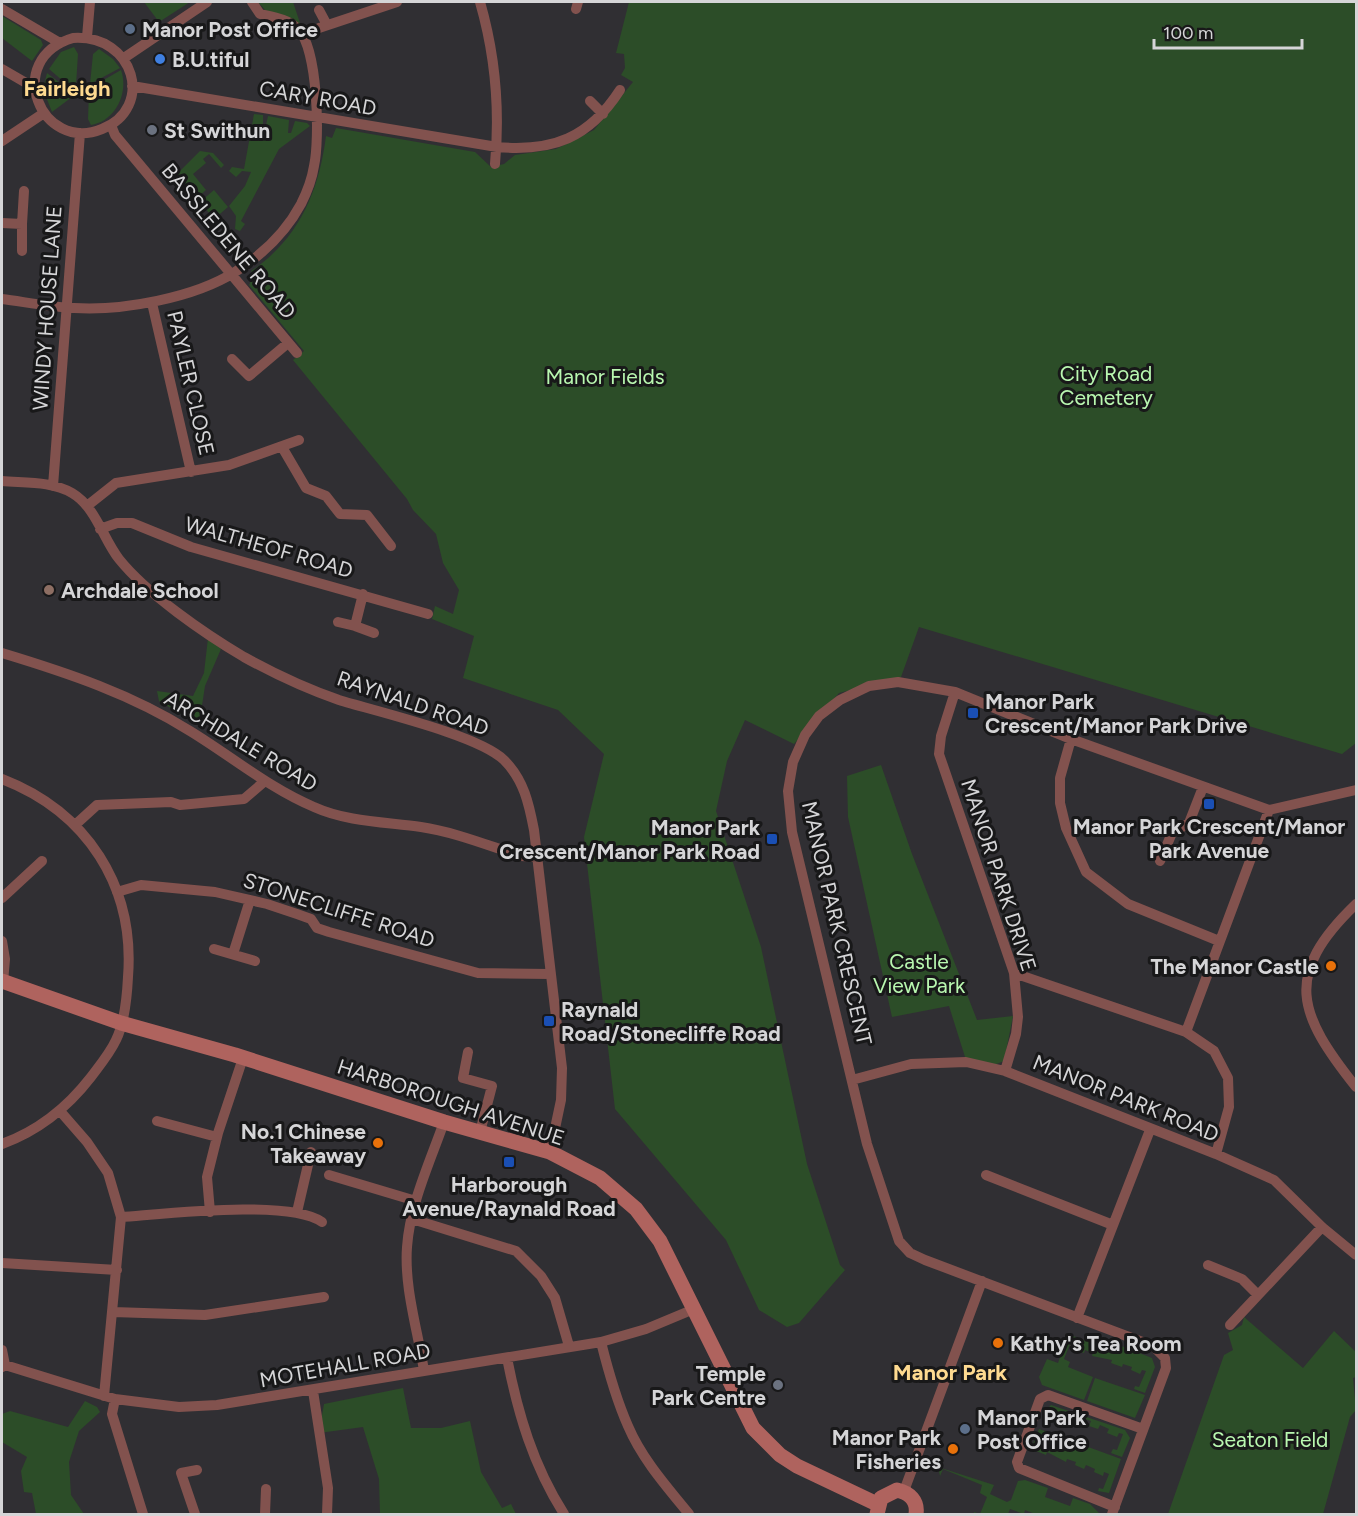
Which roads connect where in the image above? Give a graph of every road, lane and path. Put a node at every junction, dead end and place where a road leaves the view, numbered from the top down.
1 (90, 2) edge
2 (207, 2) edge
3 (252, 2) edge
4 (397, 2) edge
5 (480, 2) edge
6 (375, 5) edge
7 (2, 9) edge
8 (320, 10) dead end
9 (87, 37) junction
10 (60, 43) junction
11 (124, 58) junction
12 (2, 69) edge
13 (132, 86) junction
14 (33, 87) junction
15 (620, 90) dead end
16 (590, 101) dead end
17 (44, 113) junction
18 (603, 114) junction
19 (317, 118) junction
20 (111, 125) junction
21 (80, 133) junction
22 (2, 141) edge
23 (497, 147) junction
24 (495, 164) dead end
25 (24, 191) dead end
26 (2, 223) edge
27 (22, 224) junction
28 (22, 251) dead end
29 (231, 275) junction
30 (2, 299) edge
31 (152, 303) junction
32 (67, 308) junction
33 (288, 343) junction
34 (297, 353) dead end
35 (232, 359) dead end
36 (299, 440) dead end
37 (282, 447) junction
38 (191, 472) junction
39 (2, 481) edge
40 (53, 486) junction
41 (87, 506) junction
42 (100, 529) junction
43 (391, 546) dead end
44 (363, 594) junction
45 (428, 614) dead end
46 (338, 622) dead end
47 (356, 626) junction
48 (374, 633) dead end
49 (2, 653) edge
50 (955, 692) junction
51 (1071, 739) junction
52 (2, 779) edge
53 (265, 781) junction
54 (1203, 787) junction
55 (1356, 790) edge
56 (1269, 810) junction
57 (75, 825) junction
58 (537, 857) junction
59 (42, 861) dead end
60 (1160, 861) dead end
61 (117, 892) junction
62 (2, 898) edge
63 (250, 900) junction
64 (1356, 904) edge
65 (2, 941) edge
66 (1219, 941) junction
67 (214, 949) dead end
68 (233, 954) junction
69 (255, 961) dead end
70 (1014, 973) junction
71 (550, 974) junction
72 (2, 982) edge
73 (121, 1023) junction
74 (1186, 1032) junction
75 (468, 1052) dead end
76 (243, 1058) junction
77 (1005, 1071) junction
78 (852, 1080) junction
79 (1356, 1087) edge
80 (60, 1111) junction
81 (157, 1121) dead end
82 (444, 1122) junction
83 (1150, 1130) junction
84 (480, 1132) junction
85 (217, 1137) junction
86 (2, 1144) edge
87 (311, 1152) dead end
88 (550, 1152) junction
89 (1216, 1154) junction
90 (329, 1175) dead end
91 (986, 1175) dead end
92 (416, 1201) junction
93 (210, 1212) junction
94 (297, 1212) junction
95 (121, 1217) junction
96 (411, 1219) junction
97 (322, 1222) dead end
98 (1113, 1224) junction
99 (1322, 1227) junction
100 (1356, 1255) edge
101 (2, 1263) edge
102 (1208, 1265) dead end
103 (117, 1270) junction
104 (982, 1281) junction
105 (1258, 1295) junction
106 (324, 1297) dead end
107 (694, 1309) junction
108 (113, 1312) junction
109 (1077, 1318) junction
110 (1230, 1325) dead end
111 (601, 1342) junction
112 (569, 1346) junction
113 (2, 1350) edge
114 (507, 1358) junction
115 (3, 1366) edge
116 (424, 1371) junction
117 (313, 1391) junction
118 (109, 1397) junction
119 (1143, 1429) junction
120 (197, 1470) dead end
121 (266, 1489) dead end
122 (904, 1491) junction
123 (877, 1509) edge
124 (1113, 1511) edge
125 (143, 1515) edge
126 (195, 1515) edge
127 (265, 1515) edge
128 (327, 1515) edge
129 (564, 1515) edge
130 (689, 1515) edge
131 (916, 1515) edge

1 - 9 street
2 - 11 street
3 - 19 street
4 - 6 street
5 - 23 street
6 - 8 street
7 - 10 street
9 - 10 street
9 - 11 street
10 - 14 street
11 - 13 street
12 - 14 street
13 - 19 street, CARY ROAD
13 - 20 street
14 - 17 street
15 - 18 street, CARY ROAD
16 - 18 street
17 - 21 street
17 - 22 street
18 - 23 street, CARY ROAD
19 - 23 street, CARY ROAD
19 - 29 street
20 - 21 street
20 - 29 street, BASSLEDENE ROAD
21 - 32 street, WINDY HOUSE LANE
23 - 24 street
25 - 27 street
26 - 27 street
27 - 28 street
29 - 31 street
29 - 33 street, BASSLEDENE ROAD
30 - 32 street
31 - 32 street
31 - 38 street, PAYLER CLOSE
32 - 40 street, WINDY HOUSE LANE
33 - 34 street, BASSLEDENE ROAD
33 - 35 street
36 - 37 street
37 - 38 street
37 - 43 street
38 - 41 street
39 - 40 street
40 - 41 street, RAYNALD ROAD
41 - 42 street, RAYNALD ROAD
42 - 44 street, WALTHEOF ROAD
42 - 58 street, RAYNALD ROAD
44 - 45 street, WALTHEOF ROAD
44 - 47 street
46 - 47 street
47 - 48 street
49 - 53 street, ARCHDALE ROAD
50 - 51 street, MANOR PARK CRESCENT
50 - 70 street, MANOR PARK DRIVE
50 - 78 street, MANOR PARK CRESCENT
51 - 54 street, MANOR PARK CRESCENT
51 - 66 street
52 - 57 street
53 - 57 street
53 - 58 street, ARCHDALE ROAD
54 - 56 street, MANOR PARK CRESCENT
54 - 60 street
55 - 56 street
56 - 66 street
57 - 61 street
58 - 71 street, RAYNALD ROAD
59 - 62 street
61 - 63 street, STONECLIFFE ROAD
61 - 73 street
63 - 68 street
63 - 71 street, STONECLIFFE ROAD
64 - 79 street
65 - 72 street
66 - 74 street
67 - 68 street
68 - 69 street
70 - 74 street
70 - 77 street, MANOR PARK DRIVE
71 - 88 street, RAYNALD ROAD
72 - 73 street, HARBOROUGH AVENUE
73 - 76 street, HARBOROUGH AVENUE
73 - 80 street
74 - 89 street
75 - 84 street
76 - 82 street, HARBOROUGH AVENUE
76 - 85 street
77 - 78 street, MANOR PARK ROAD
77 - 83 street, MANOR PARK ROAD
78 - 104 street, MANOR PARK CRESCENT
80 - 86 street
80 - 95 street
81 - 85 street
82 - 84 street, HARBOROUGH AVENUE
82 - 92 street
83 - 89 street, MANOR PARK ROAD
83 - 98 street
84 - 88 street, HARBOROUGH AVENUE
85 - 93 street
87 - 94 street
88 - 107 street, HARBOROUGH AVENUE
89 - 99 street, MANOR PARK ROAD
90 - 92 street
91 - 98 street
92 - 96 street
93 - 94 street
93 - 95 street
94 - 97 street
95 - 103 street
96 - 112 street
96 - 116 street
98 - 109 street
99 - 100 street, MANOR PARK ROAD
99 - 105 street
101 - 103 street
102 - 105 street
103 - 108 street
104 - 109 street, MANOR PARK CRESCENT
104 - 122 street
105 - 110 street
106 - 108 street
107 - 111 street, MOTEHALL ROAD
107 - 123 street, HARBOROUGH AVENUE
108 - 118 street
109 - 119 street, MANOR PARK CRESCENT
111 - 112 street, MOTEHALL ROAD
111 - 130 street
112 - 114 street, MOTEHALL ROAD
113 - 115 street
114 - 116 street, MOTEHALL ROAD
114 - 129 street
115 - 118 street, MOTEHALL ROAD
116 - 117 street, MOTEHALL ROAD
117 - 118 street, MOTEHALL ROAD
117 - 128 street
118 - 125 street
119 - 124 street
119 - 124 street
120 - 126 street
121 - 127 street
122 - 123 street
122 - 131 street

